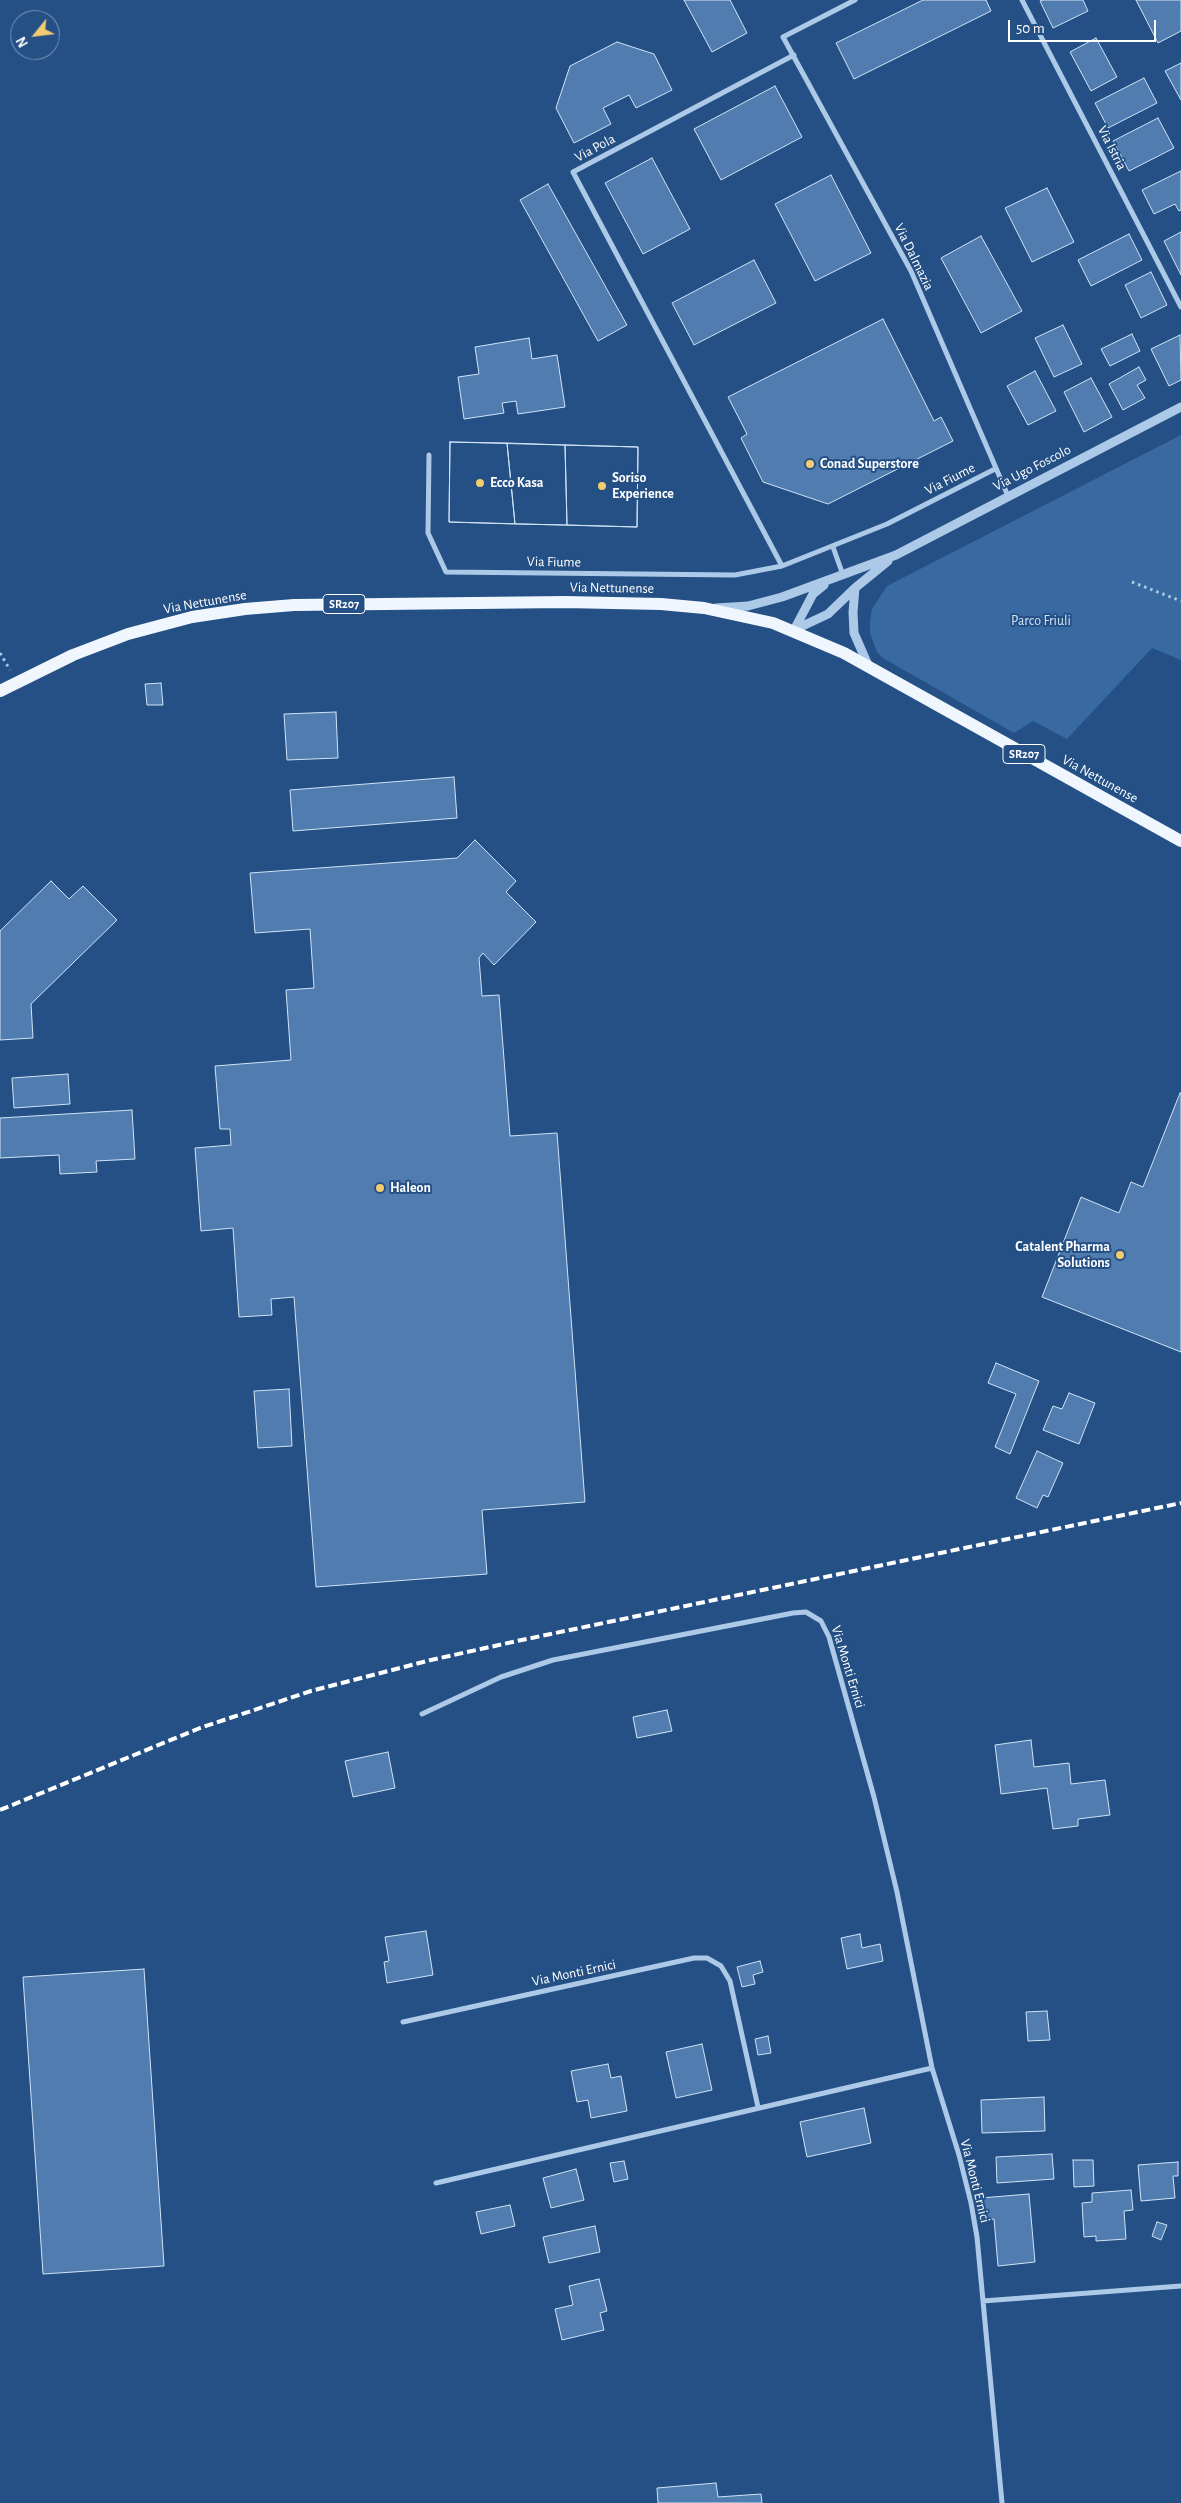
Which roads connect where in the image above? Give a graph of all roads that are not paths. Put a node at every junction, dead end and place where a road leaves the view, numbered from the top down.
1 (854, 0) edge
2 (1022, 0) edge
3 (794, 55) junction
4 (1181, 307) edge
5 (1181, 407) edge
6 (429, 454) dead end
7 (995, 469) junction
8 (1008, 496) junction
9 (833, 547) junction
10 (896, 555) junction
11 (782, 566) junction
12 (843, 576) junction
13 (830, 581) junction
14 (855, 588) junction
15 (704, 608) junction
16 (794, 630) junction
17 (868, 666) junction
18 (0, 691) edge
19 (1181, 842) edge
20 (422, 1714) dead end
21 (403, 2022) dead end
22 (932, 2068) junction
23 (758, 2107) junction
24 (436, 2183) dead end
25 (1181, 2286) edge
26 (983, 2301) junction
27 (1002, 2503) edge

1 - 3 street, Via Dalmazia
2 - 4 street, Via Istria
3 - 7 street, Via Dalmazia
3 - 11 street, Via Pola
5 - 8 street, Via Ugo Foscolo
6 - 11 street, Via Fiume
7 - 8 street, Via Dalmazia
7 - 9 street, Via Fiume
8 - 10 street, Via Ugo Foscolo
9 - 11 street, Via Fiume
9 - 12 street
10 - 12 street, Via Ugo Foscolo
10 - 14 street, Via Ugo Foscolo
12 - 13 street, Via Ugo Foscolo
13 - 15 street, Via Ugo Foscolo
13 - 16 street, Via Ugo Foscolo
14 - 16 street, Via Ugo Foscolo
14 - 17 street
15 - 16 main road, Via Nettunense / SR207
15 - 18 main road, Via Nettunense / SR207
16 - 17 main road, Via Nettunense / SR207
17 - 19 main road, Via Nettunense / SR207
20 - 22 street, Via Monti Ernici
21 - 23 street, Via Monti Ernici
22 - 23 street
22 - 26 street, Via Monti Ernici
23 - 24 street
25 - 26 street
26 - 27 street, Via Monti Ernici

